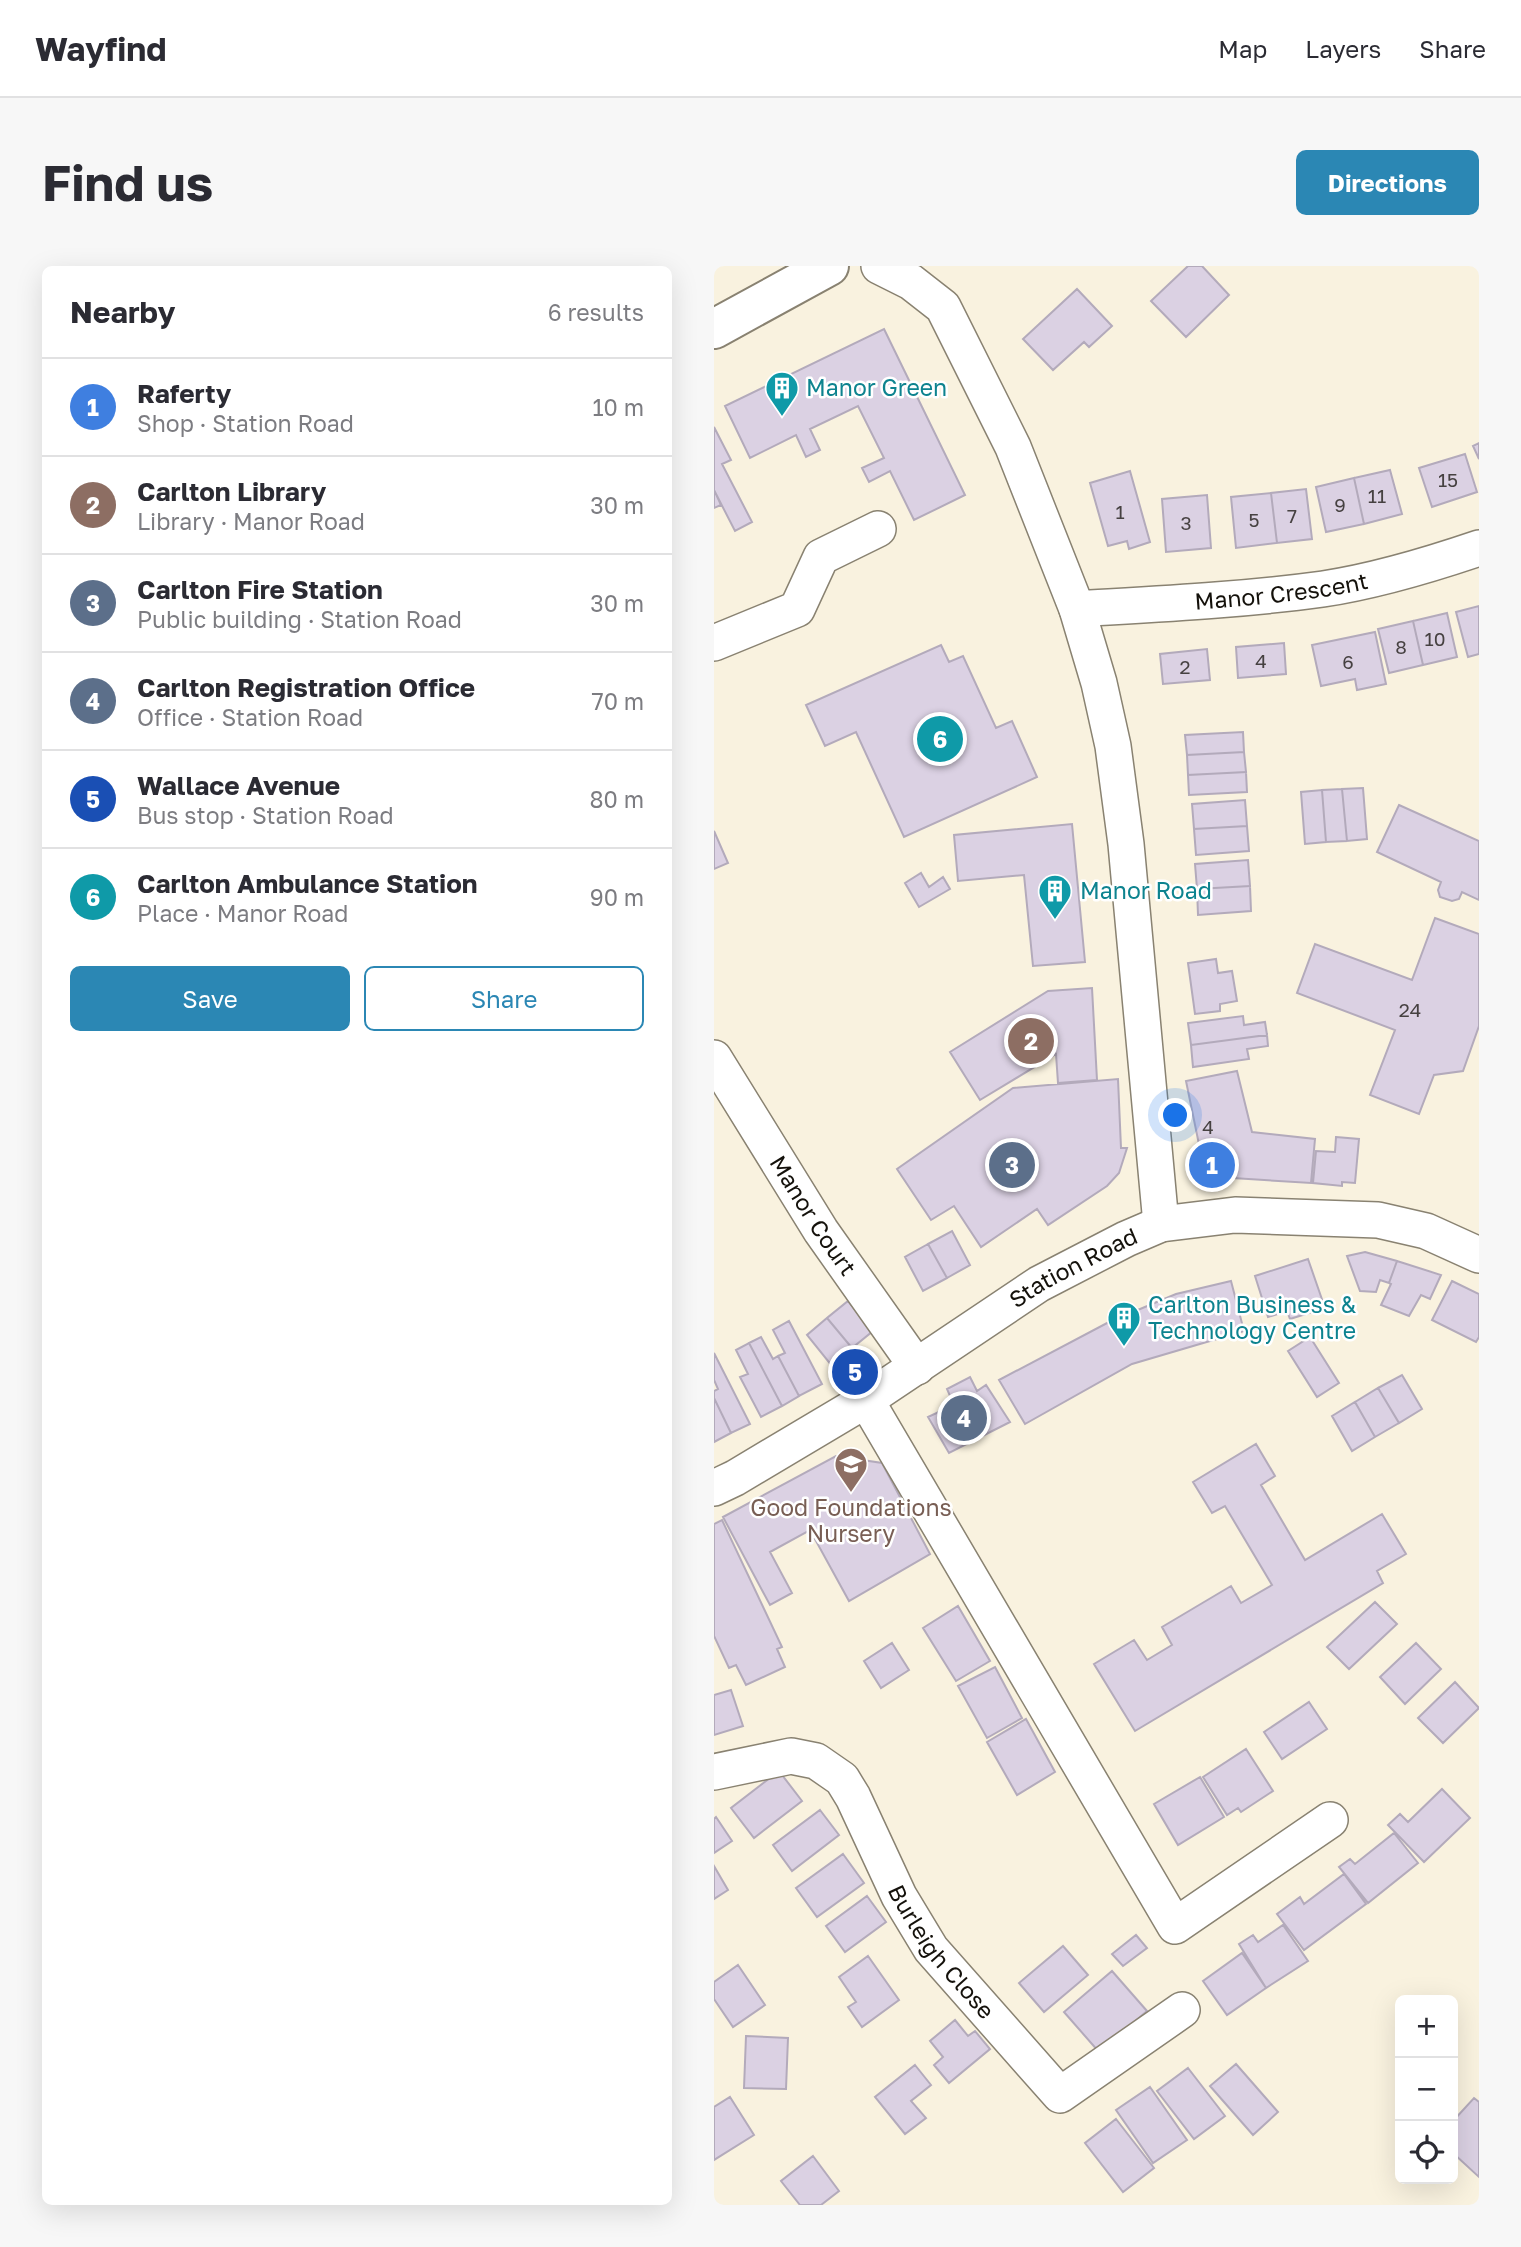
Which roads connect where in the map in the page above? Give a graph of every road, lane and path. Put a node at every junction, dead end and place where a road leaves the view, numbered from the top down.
1 (829, 266) edge
2 (879, 266) edge
3 (714, 329) edge
4 (878, 529) dead end
5 (1479, 548) edge
6 (1077, 610) junction
7 (714, 643) edge
8 (714, 1058) edge
9 (1161, 1224) junction
10 (1479, 1255) edge
11 (917, 1367) junction
12 (866, 1400) junction
13 (714, 1488) edge
14 (714, 1772) edge
15 (1330, 1819) dead end
16 (1182, 2010) dead end

1 - 3 main road
2 - 6 street
4 - 7 street
5 - 6 street, Manor Crescent
6 - 9 street
8 - 11 street, Manor Court
9 - 10 street, Station Road
9 - 11 street, Station Road
11 - 12 street, Station Road
12 - 13 street, Station Road
12 - 15 street
14 - 16 street, Burleigh Close

